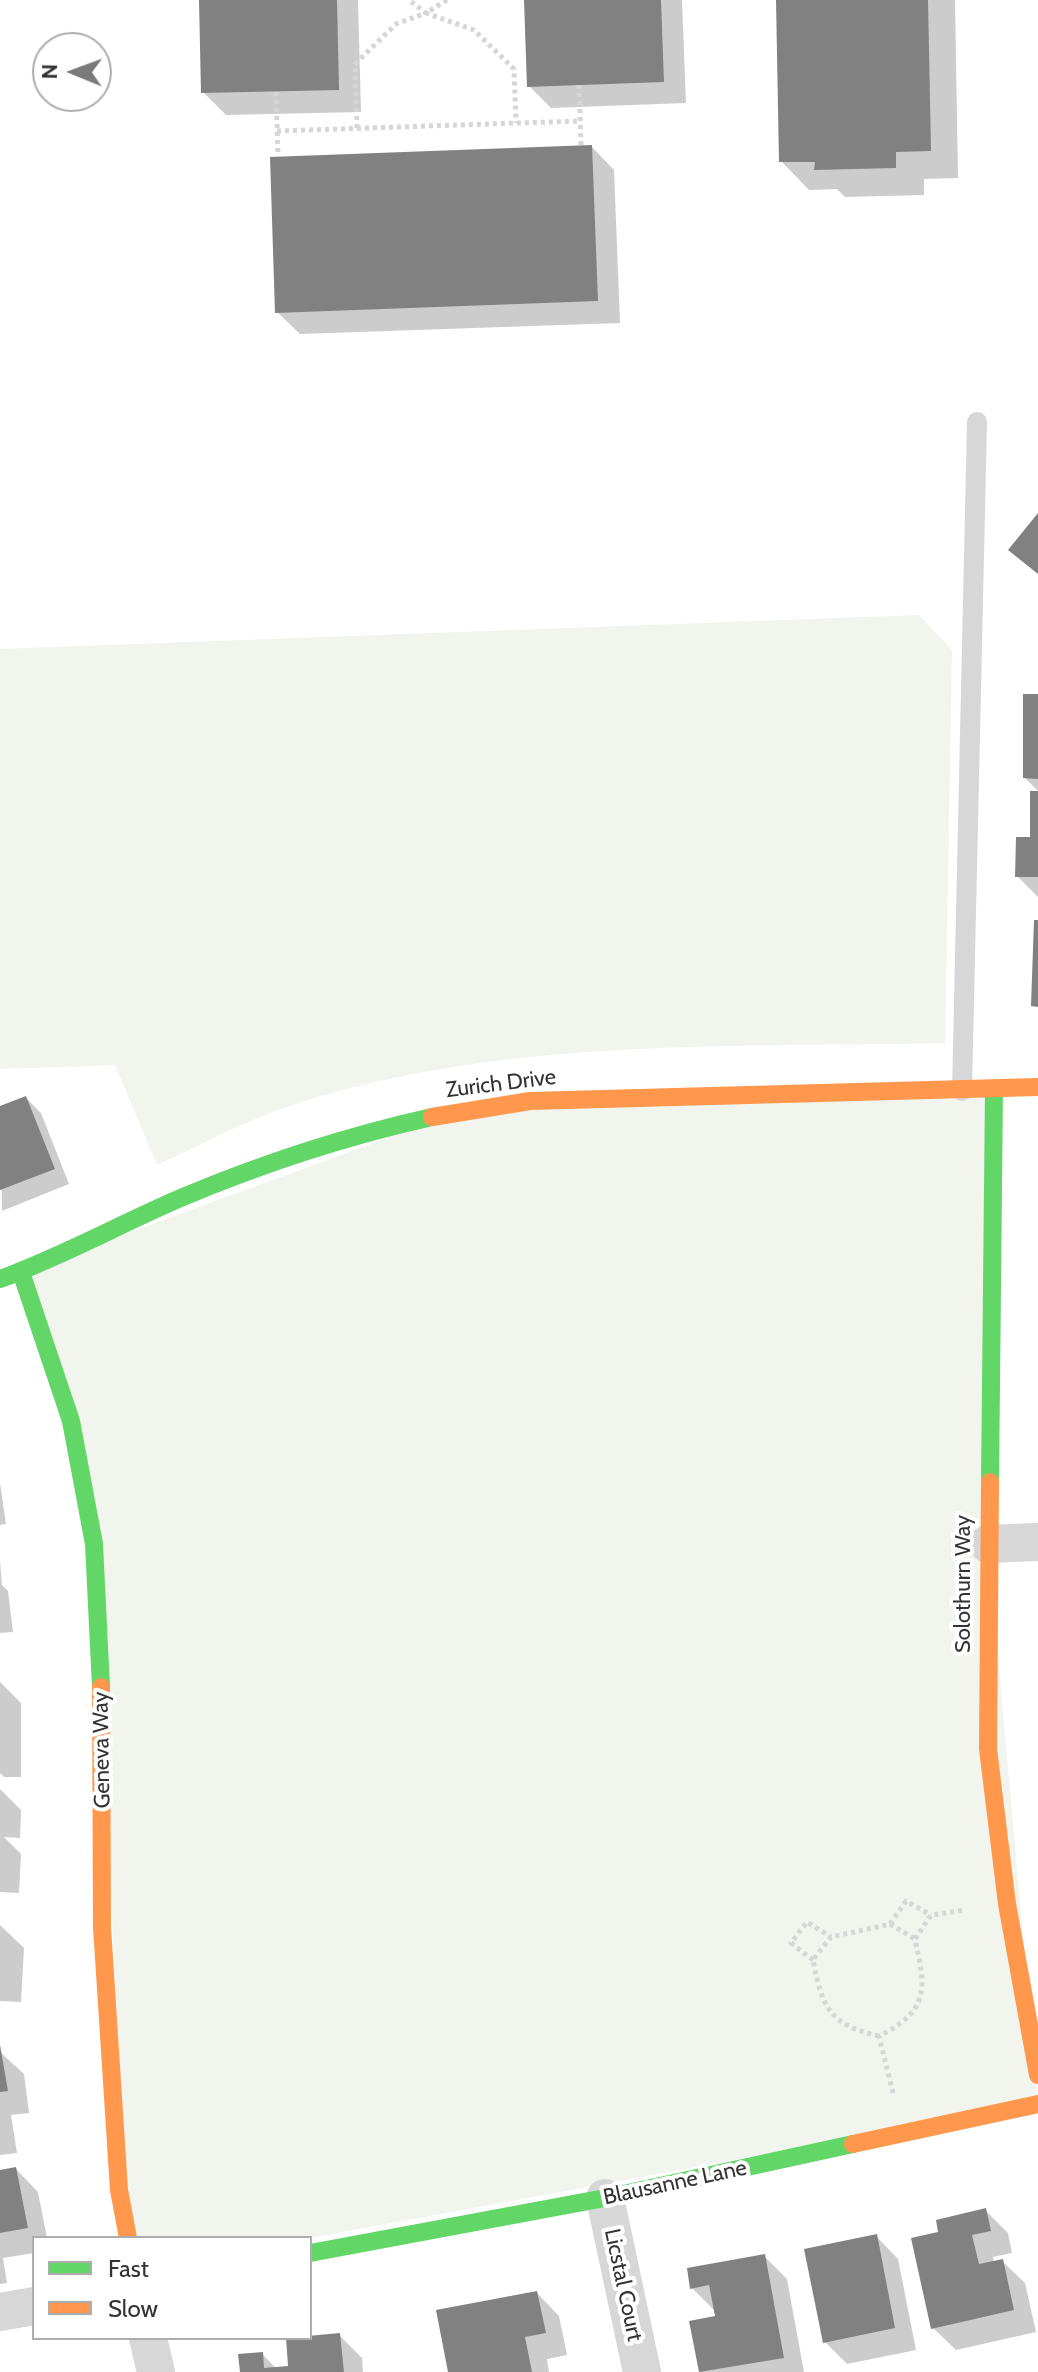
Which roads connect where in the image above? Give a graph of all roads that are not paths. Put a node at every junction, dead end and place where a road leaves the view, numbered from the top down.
1 (977, 422) dead end
2 (1038, 1087) edge
3 (994, 1090) junction
4 (962, 1091) junction
5 (21, 1272) junction
6 (0, 1279) edge
7 (1038, 1542) edge
8 (988, 1544) junction
9 (1038, 2075) edge
10 (1038, 2104) edge
11 (605, 2198) junction
12 (128, 2236) edge
13 (312, 2253) edge
14 (32, 2306) edge
15 (0, 2312) edge
16 (148, 2340) edge
17 (156, 2372) edge
18 (642, 2372) edge

1 - 4 lane
2 - 3 street, Zurich Drive
3 - 4 street, Zurich Drive
3 - 8 street, Solothurn Way
4 - 5 street, Zurich Drive
5 - 6 street, Zurich Drive
5 - 12 street, Geneva Way
7 - 8 street
8 - 9 street, Solothurn Way
10 - 11 street, Blausanne Lane
11 - 13 street, Blausanne Lane
11 - 18 street, Licstal Court
14 - 15 street
16 - 17 street

